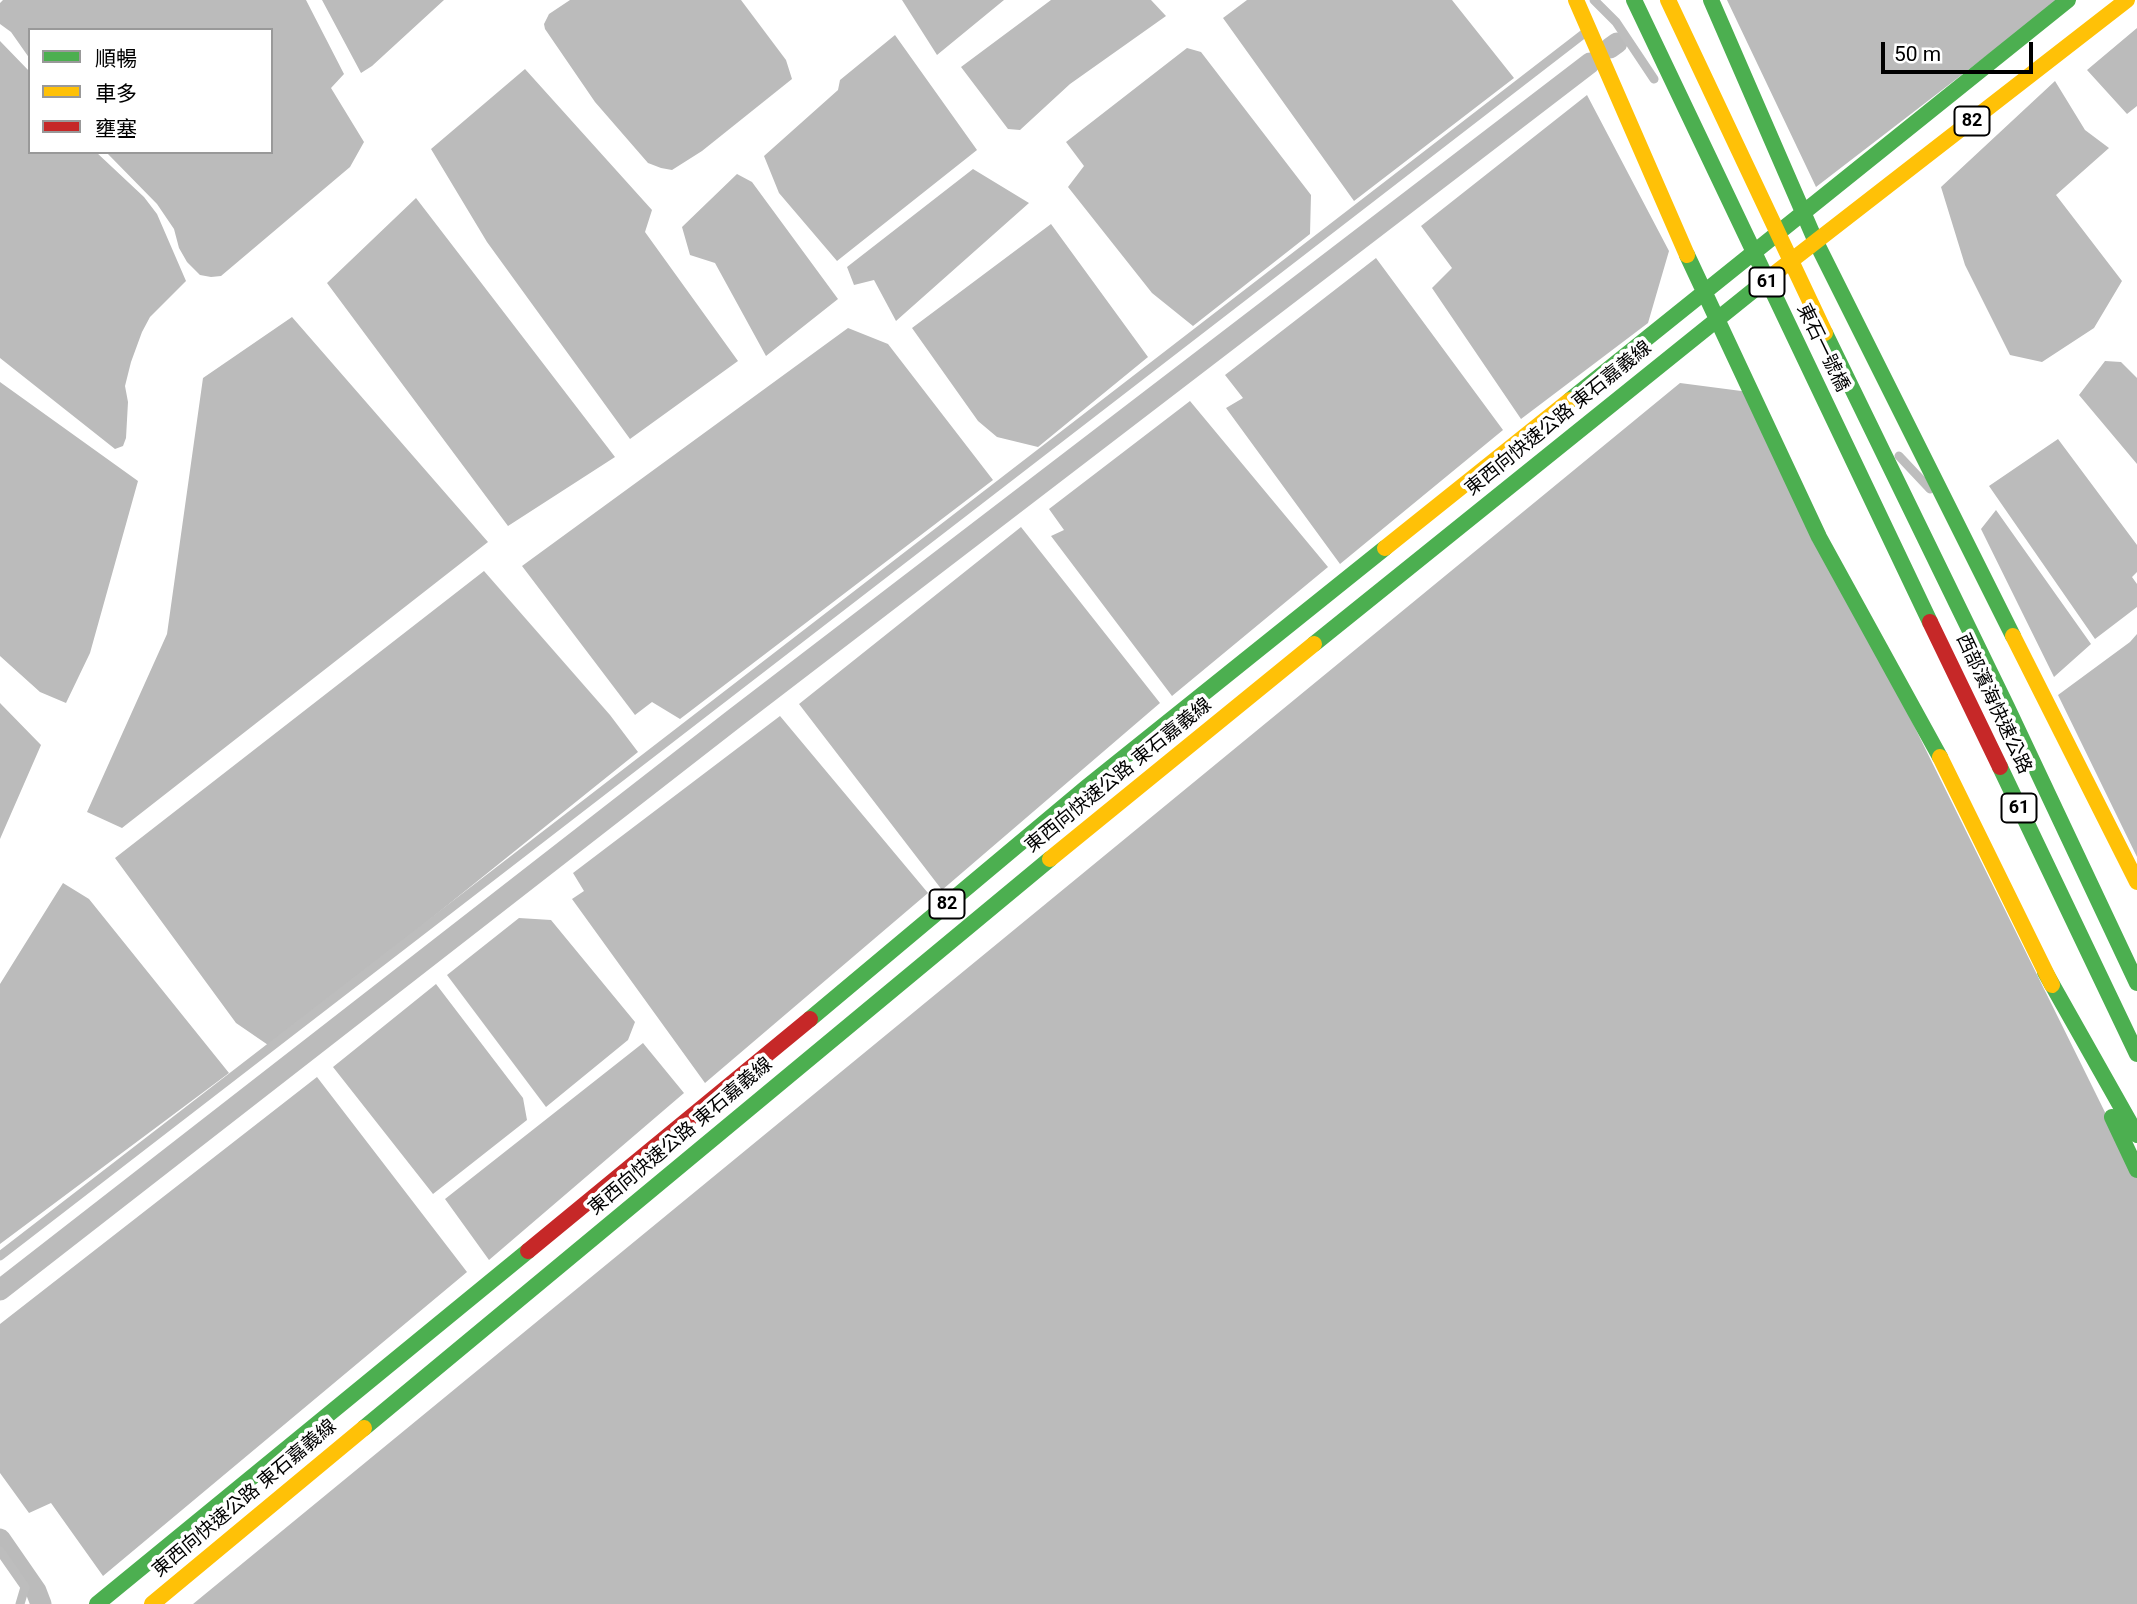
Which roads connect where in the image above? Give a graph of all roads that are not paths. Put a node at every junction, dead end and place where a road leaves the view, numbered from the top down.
1 (1576, 0) edge
2 (1594, 0) edge
3 (1634, 0) edge
4 (1668, 0) edge
5 (1711, 0) edge
6 (2068, 0) edge
7 (2127, 0) edge
8 (1589, 30) junction
9 (1660, 86) dead end
10 (1674, 107) dead end
11 (1803, 212) junction
12 (1816, 242) junction
13 (1748, 256) junction
14 (1775, 261) junction
15 (1704, 292) junction
16 (1717, 318) junction
17 (1812, 332) dead end
18 (1957, 519) junction
19 (1929, 548) joint
20 (1902, 562) joint
21 (2137, 882) edge
22 (2045, 972) junction
23 (2137, 983) edge
24 (2137, 1054) edge
25 (2137, 1135) edge
26 (2137, 1170) edge
27 (0, 1256) edge
28 (0, 1551) edge
29 (20, 1604) edge
30 (97, 1604) edge
31 (152, 1604) edge

1 - 8 main road
2 - 9 lane
3 - 20 main road, 東石一號橋 / 61
4 - 19 main road, 東石一號橋 / 61
5 - 11 main road
6 - 11 main road, 東西向快速公路 東石嘉義線 / 82
7 - 12 main road, 東西向快速公路 東石嘉義線 / 82
8 - 15 main road
8 - 27 lane
10 - 13 lane
11 - 12 main road
11 - 14 main road, 東西向快速公路 東石嘉義線 / 82
12 - 14 main road, 東西向快速公路 東石嘉義線 / 82
12 - 18 main road
13 - 14 main road, 東西向快速公路 東石嘉義線 / 82
13 - 15 main road, 東西向快速公路 東石嘉義線 / 82
14 - 16 main road, 東西向快速公路 東石嘉義線 / 82
15 - 16 main road
15 - 30 main road, 東西向快速公路 東石嘉義線 / 82
16 - 22 main road
16 - 31 main road, 東西向快速公路 東石嘉義線 / 82
17 - 18 lane
18 - 21 main road
19 - 23 main road, 西部濱海快速公路 / 61
20 - 24 main road, 西部濱海快速公路 / 61
22 - 25 main road
22 - 26 main road
28 - 29 lane

